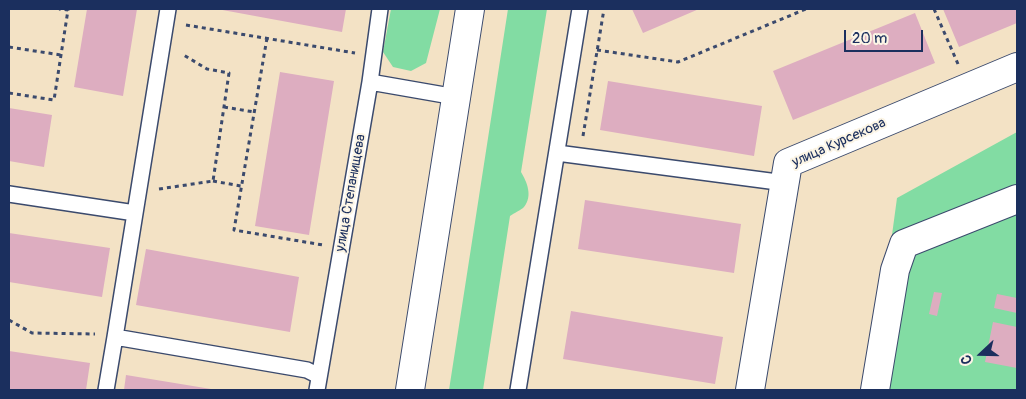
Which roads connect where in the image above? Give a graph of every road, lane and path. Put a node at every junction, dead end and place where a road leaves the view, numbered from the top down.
1 (59, 9) edge
2 (380, 9) edge
3 (470, 9) edge
4 (580, 9) edge
5 (806, 9) edge
6 (934, 9) edge
7 (68, 10) edge
8 (166, 15) edge
9 (266, 38) junction
10 (162, 42) junction
11 (9, 48) edge
12 (597, 50) dead end
13 (61, 55) junction
14 (374, 56) junction
15 (1017, 67) edge
16 (370, 82) junction
17 (969, 88) junction
18 (9, 93) edge
19 (456, 97) junction
20 (224, 107) junction
21 (254, 112) junction
22 (556, 152) junction
23 (213, 181) junction
24 (785, 183) junction
25 (241, 186) junction
26 (138, 192) junction
27 (9, 194) edge
28 (1017, 199) edge
29 (135, 213) junction
30 (342, 248) junction
31 (9, 320) edge
32 (115, 335) junction
33 (318, 383) edge
34 (106, 390) edge
35 (410, 390) edge
36 (522, 390) edge
37 (750, 390) edge
38 (876, 390) edge

1 - 7 path
2 - 14 lane, улица Степанищева
3 - 19 street
4 - 22 lane
5 - 12 path
6 - 17 path
7 - 13 path
8 - 9 path
8 - 10 lane
9 - 14 path
9 - 21 path
10 - 20 path
10 - 26 lane
11 - 13 path
13 - 18 path
14 - 16 lane, улица Степанищева
15 - 17 street, улица Курсекова
16 - 19 lane
16 - 30 lane, улица Степанищева
17 - 24 street, улица Курсекова
19 - 35 street
20 - 21 path
20 - 23 path
21 - 25 path
22 - 24 lane
22 - 36 lane
23 - 25 path
23 - 26 path
24 - 37 street, улица Курсекова
25 - 30 path
26 - 29 lane
27 - 29 lane
28 - 38 street
29 - 32 lane
30 - 33 lane, улица Степанищева
31 - 32 path
32 - 33 lane
32 - 34 lane

